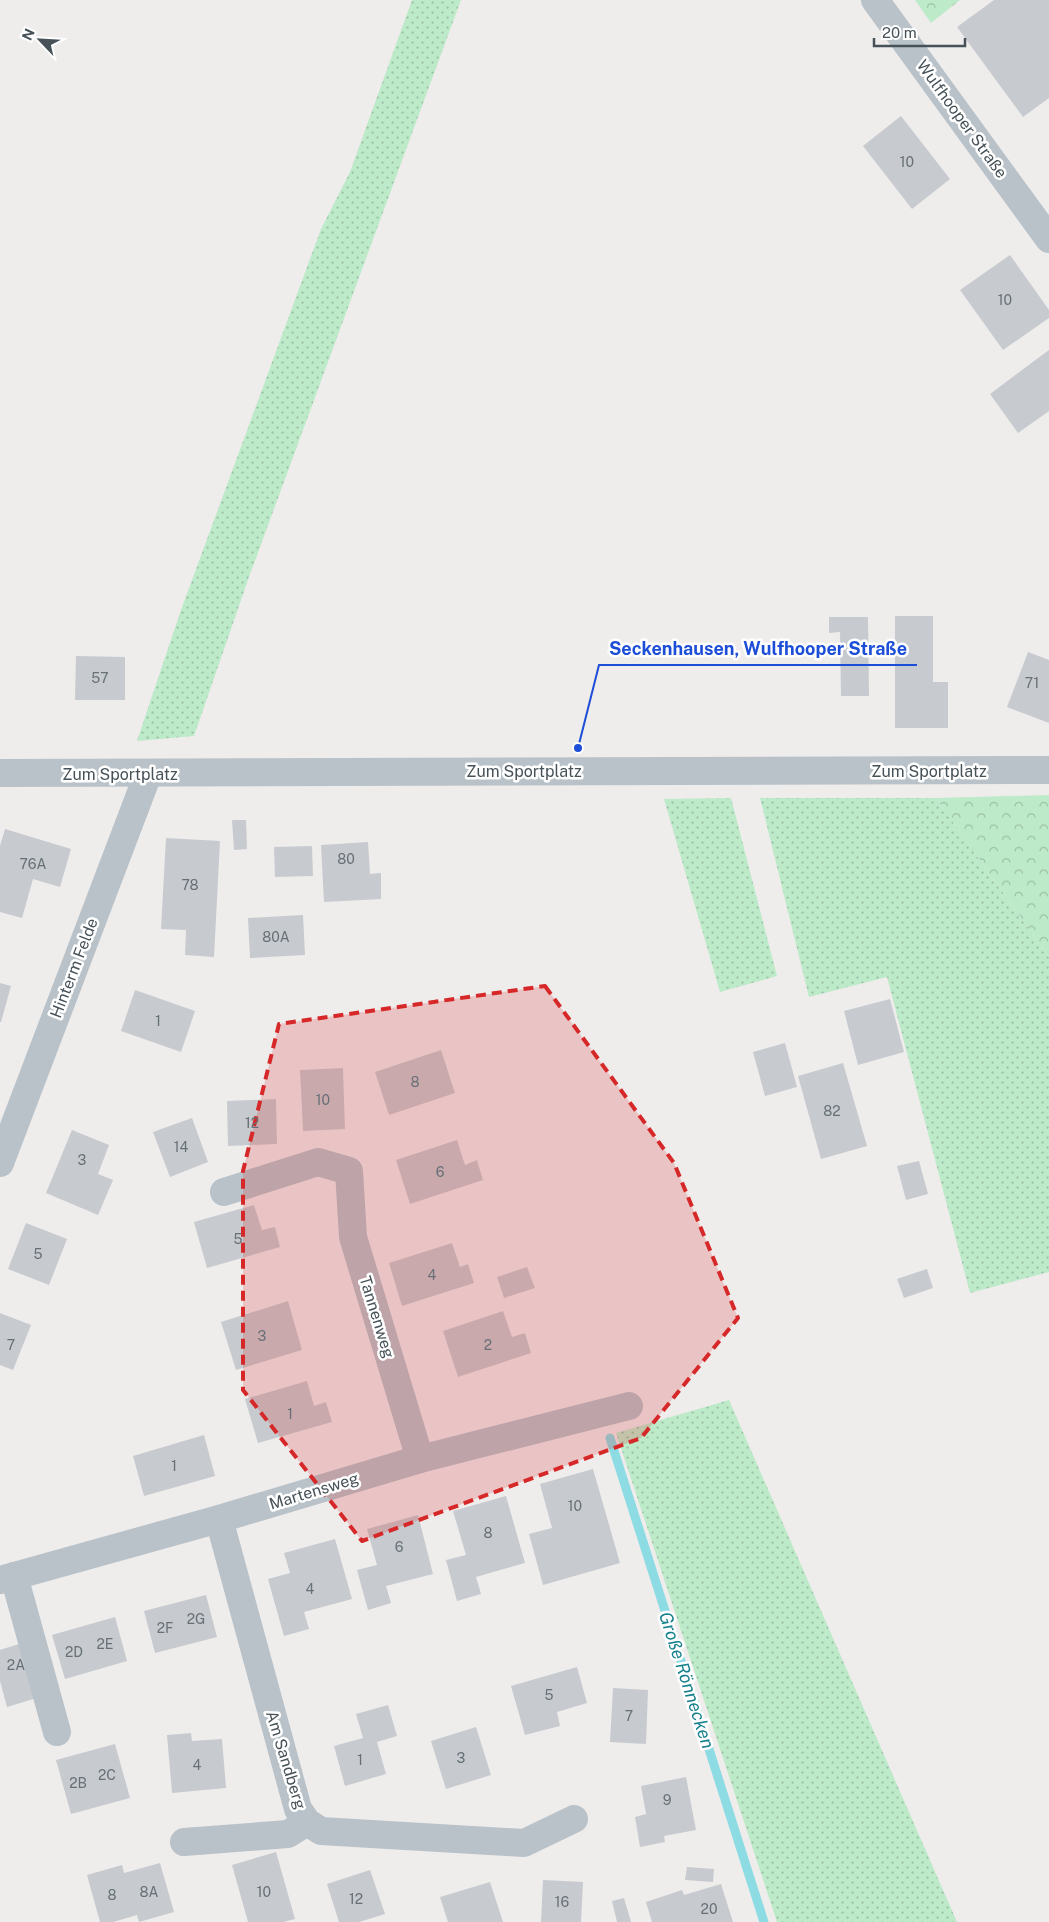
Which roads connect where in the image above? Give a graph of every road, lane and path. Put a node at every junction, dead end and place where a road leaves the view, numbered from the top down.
1 (875, 0) edge
2 (1049, 239) edge
3 (1049, 770) edge
4 (0, 773) edge
5 (148, 774) junction
6 (0, 1162) edge
7 (224, 1192) dead end
8 (629, 1406) dead end
9 (420, 1459) junction
10 (219, 1519) junction
11 (7, 1578) edge
12 (57, 1732) dead end
13 (574, 1819) dead end
14 (307, 1822) junction
15 (184, 1842) dead end

1 - 2 street, Wulfhooper Straße
3 - 5 street, Zum Sportplatz
4 - 5 street, Zum Sportplatz
5 - 6 street, Hinterm Felde
7 - 9 street, Tannenweg
8 - 9 street, Martensweg
9 - 10 street, Martensweg
10 - 11 street, Martensweg
10 - 14 street, Am Sandberg
11 - 12 street
13 - 14 street, Am Sandberg
14 - 15 street

